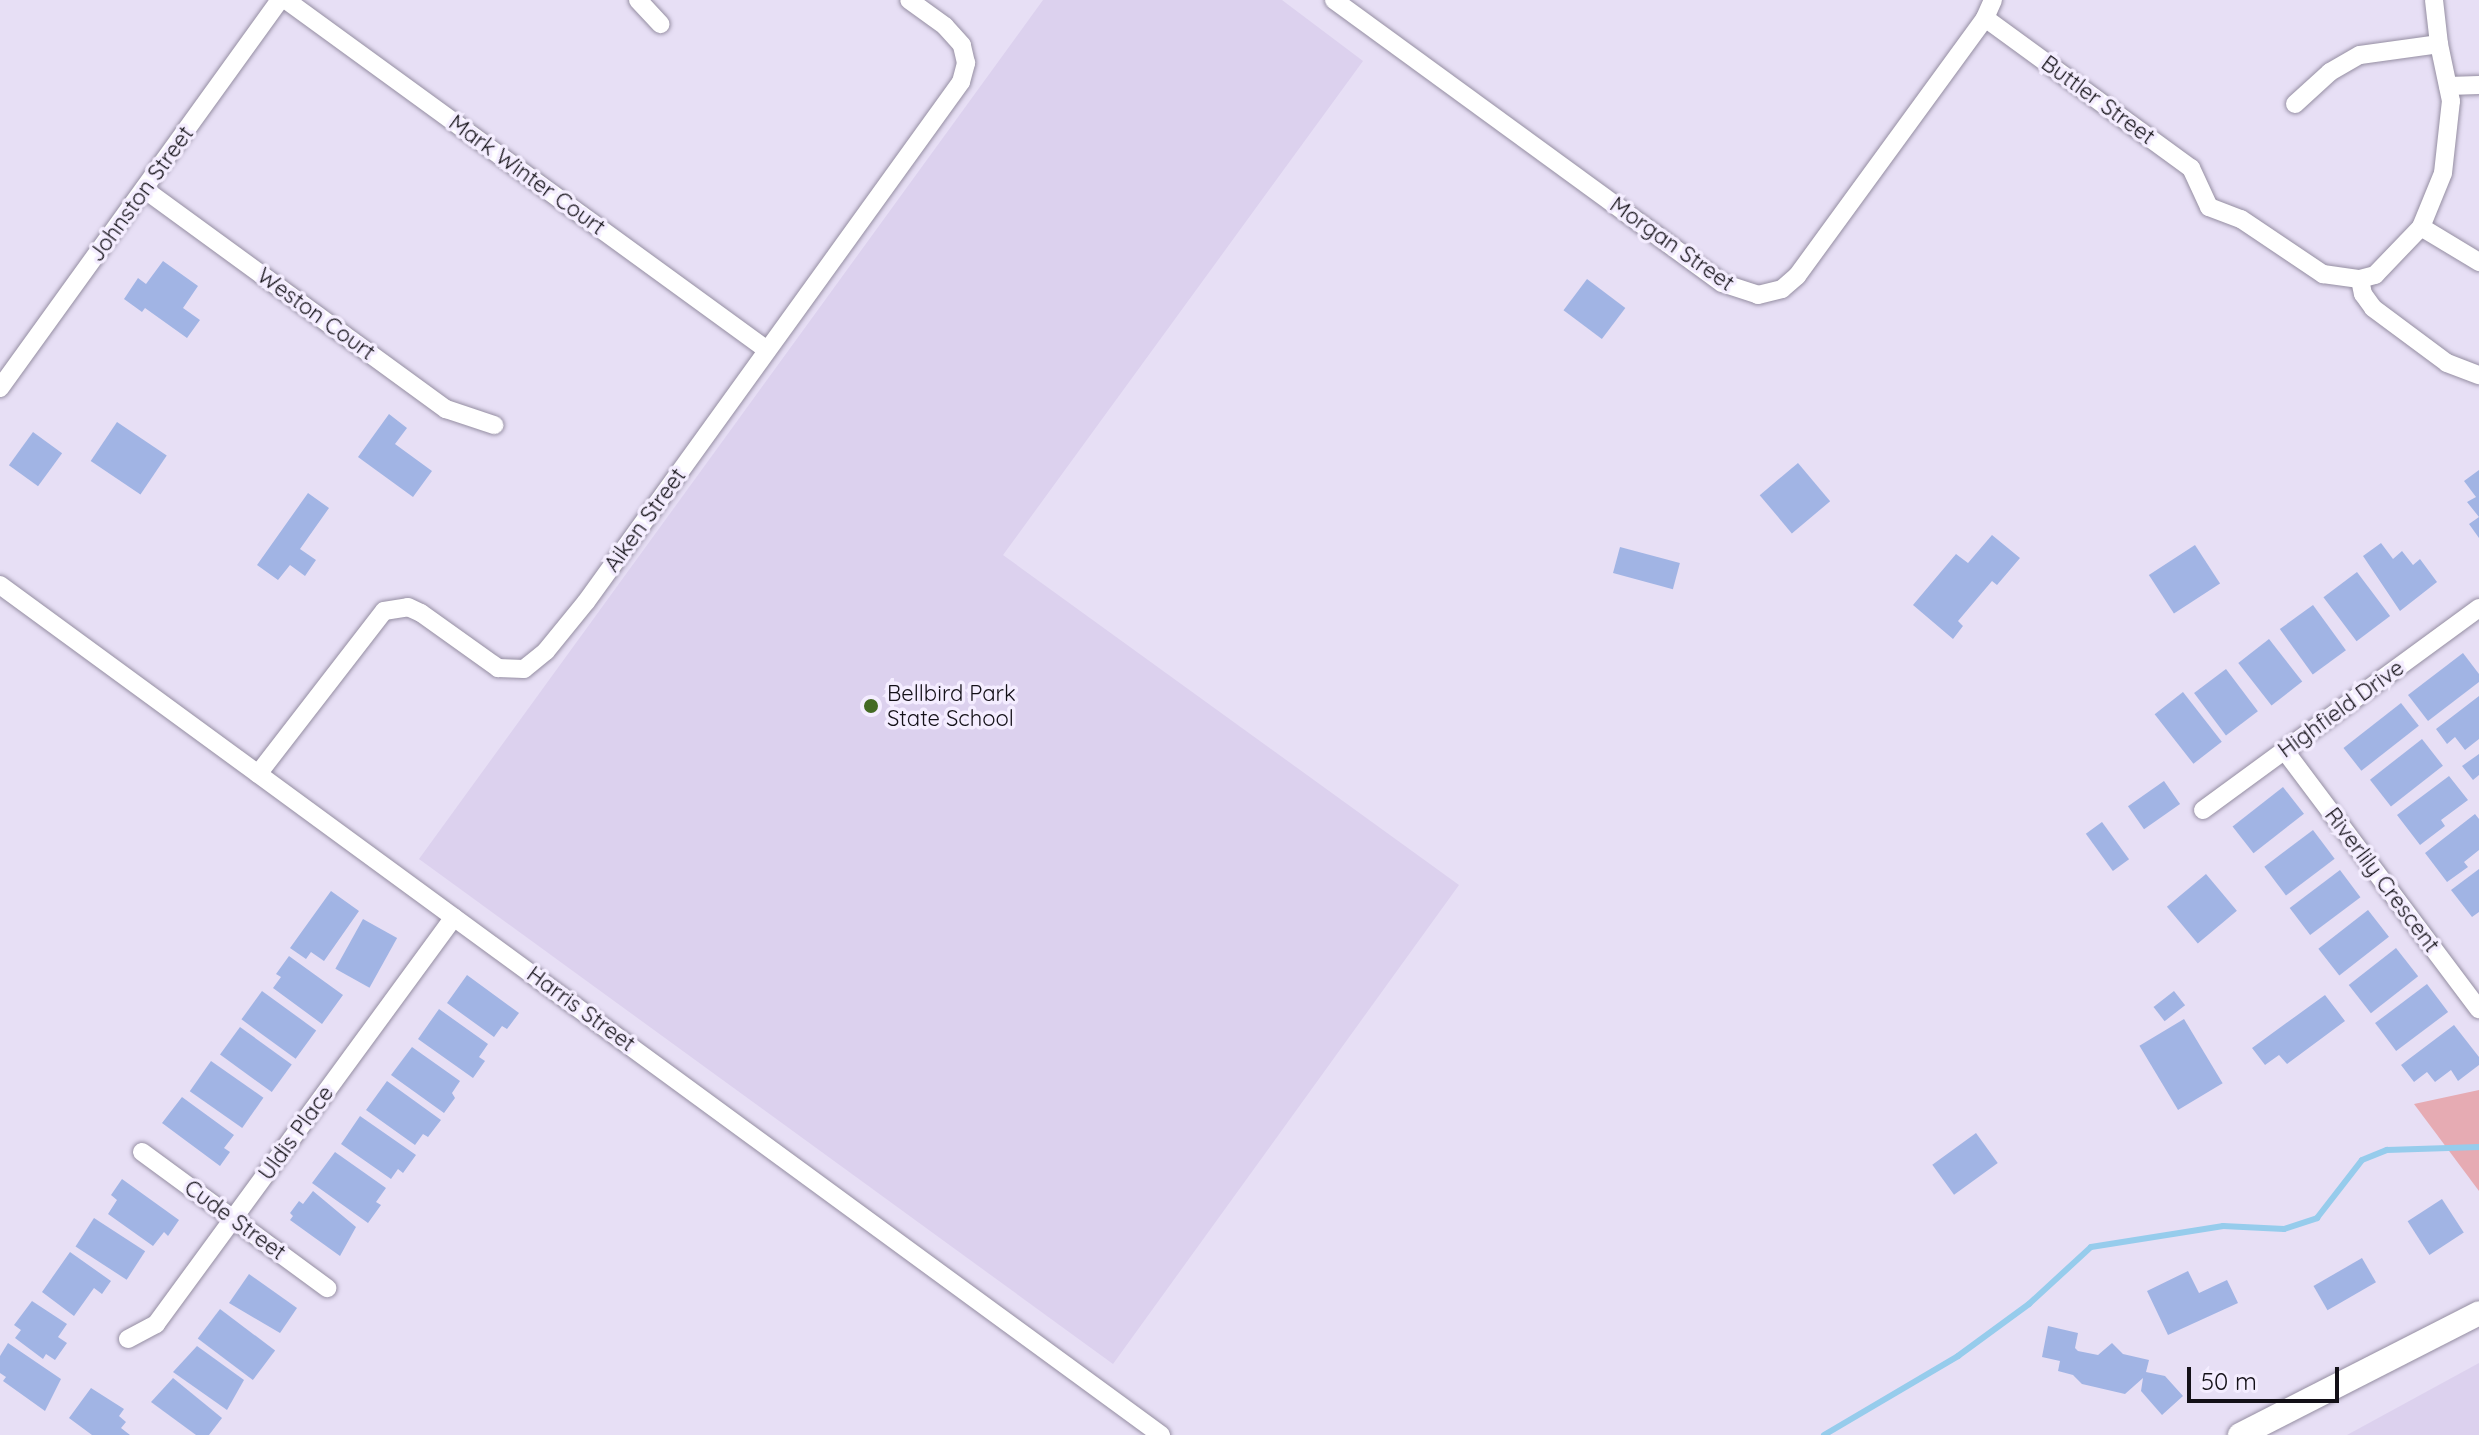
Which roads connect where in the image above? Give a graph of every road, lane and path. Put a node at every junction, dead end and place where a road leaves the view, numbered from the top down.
1 (283, 0) edge
2 (638, 0) edge
3 (909, 0) edge
4 (1334, 0) edge
5 (1993, 0) edge
6 (2434, 0) edge
7 (1985, 18) junction
8 (660, 24) dead end
9 (2439, 44) junction
10 (2479, 85) edge
11 (2448, 86) junction
12 (2295, 104) dead end
13 (144, 189) junction
14 (2421, 227) junction
15 (2479, 262) edge
16 (2360, 279) junction
17 (767, 350) junction
18 (2479, 375) edge
19 (0, 388) edge
20 (494, 425) dead end
21 (0, 585) edge
22 (2475, 618) edge
23 (2285, 751) junction
24 (258, 774) junction
25 (2203, 810) dead end
26 (454, 917) junction
27 (2479, 1009) edge
28 (142, 1152) dead end
29 (233, 1219) junction
30 (327, 1288) dead end
31 (2479, 1313) edge
32 (128, 1339) dead end
33 (1161, 1435) edge
34 (2240, 1435) edge

1 - 13 street, Johnston Street
1 - 17 street, Mark Winter Court
2 - 8 street
3 - 17 street, Aiken Street
4 - 7 street, Morgan Street
5 - 7 street
6 - 9 street
7 - 16 street, Buttler Street
9 - 11 street
9 - 12 street
10 - 11 street
11 - 14 street
13 - 19 street, Johnston Street
13 - 20 street, Weston Court
14 - 15 street
14 - 16 street
16 - 18 street
17 - 24 street, Aiken Street
21 - 24 street, Harris Street
22 - 23 street, Highfield Drive
23 - 25 street, Highfield Drive
23 - 27 street, Riverlily Crescent
24 - 26 street, Harris Street
26 - 29 street, Uldis Place
26 - 33 street, Harris Street
28 - 29 street, Cude Street
29 - 30 street, Cude Street
29 - 32 street, Uldis Place
31 - 34 street

